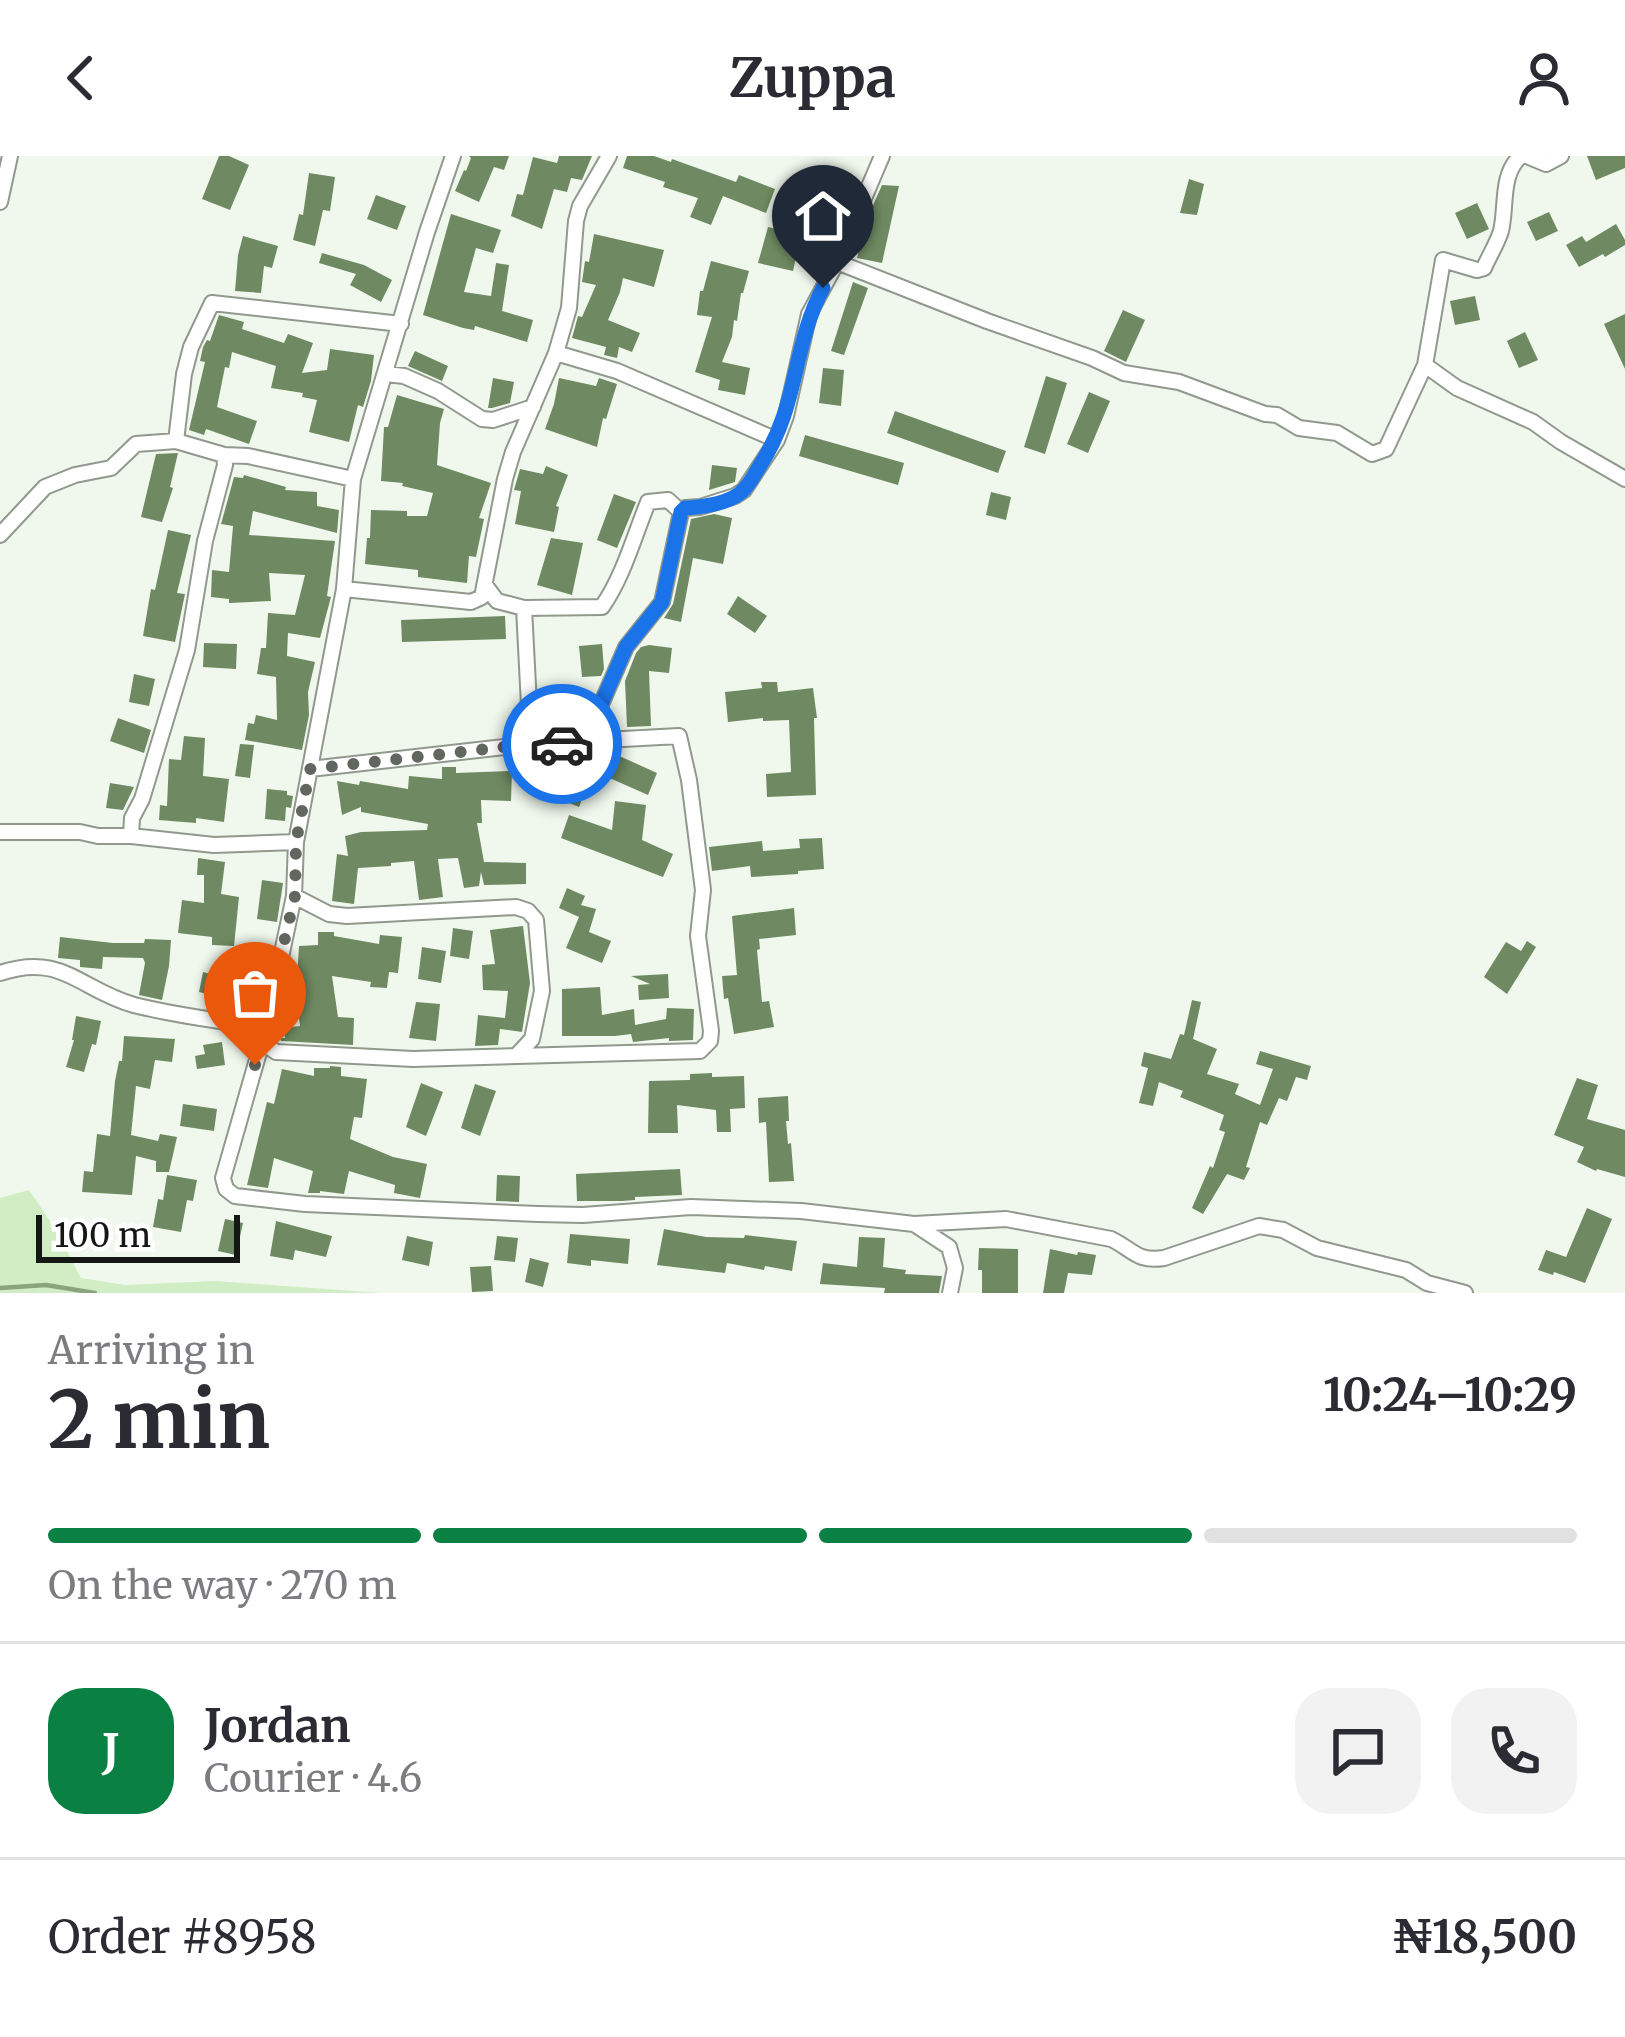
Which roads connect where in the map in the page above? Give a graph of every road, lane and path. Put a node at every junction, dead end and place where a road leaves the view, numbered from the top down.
1 (10, 156) edge
2 (453, 156) edge
3 (609, 156) edge
4 (882, 156) edge
5 (1524, 156) edge
6 (1561, 156) edge
7 (0, 202) edge
8 (837, 262) junction
9 (400, 324) junction
10 (556, 353) junction
11 (1425, 365) junction
12 (386, 374) junction
13 (533, 406) junction
14 (776, 440) junction
15 (176, 441) junction
16 (224, 455) junction
17 (353, 479) junction
18 (1625, 479) edge
19 (681, 512) junction
20 (0, 535) edge
21 (485, 585) junction
22 (344, 589) junction
23 (524, 608) junction
24 (531, 744) junction
25 (565, 744) junction
26 (310, 769) junction
27 (0, 832) edge
28 (131, 836) junction
29 (296, 842) junction
30 (295, 896) junction
31 (0, 973) edge
32 (266, 1028) junction
33 (532, 1039) junction
34 (518, 1054) junction
35 (544, 1055) junction
36 (914, 1224) junction
37 (950, 1293) edge
38 (1466, 1293) edge

1 - 7 street
2 - 9 street
3 - 10 street
4 - 8 street
5 - 6 street
5 - 11 street
8 - 11 street
8 - 14 street
9 - 12 street
9 - 15 street
10 - 13 street
10 - 14 street
11 - 18 street
12 - 13 street
12 - 17 street
13 - 21 street
14 - 19 street
15 - 16 street
15 - 20 street
16 - 17 street
16 - 28 street
17 - 22 street
19 - 23 street
19 - 25 street
21 - 22 street
21 - 23 street
22 - 26 street
23 - 24 street
24 - 25 street
24 - 26 street
25 - 35 street
26 - 29 street
27 - 28 street
28 - 29 street
29 - 30 street
30 - 32 street
30 - 33 street
31 - 32 street
32 - 34 street
32 - 36 street
33 - 34 street
33 - 35 street
34 - 35 street
36 - 37 street
36 - 38 street

